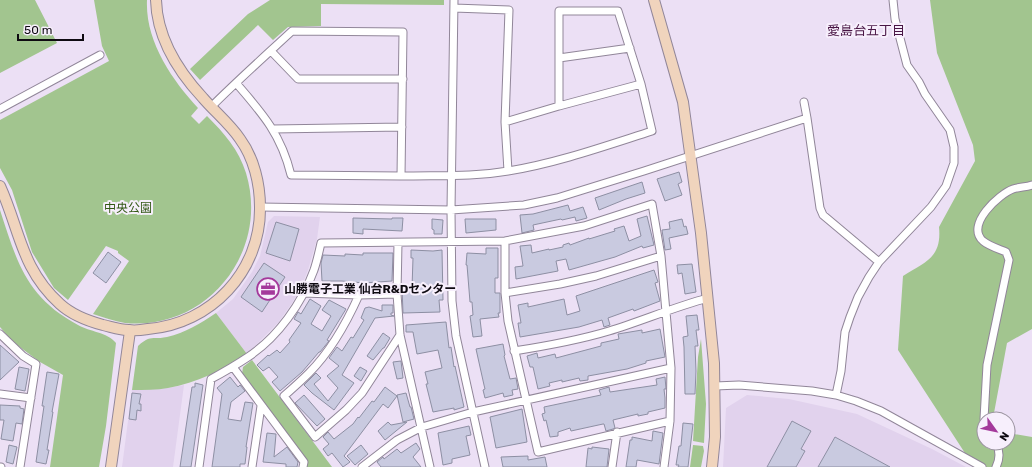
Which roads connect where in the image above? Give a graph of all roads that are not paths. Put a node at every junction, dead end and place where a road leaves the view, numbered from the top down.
1 (156, 0) edge
2 (454, 0) edge
3 (654, 0) edge
4 (893, 0) edge
5 (454, 8) junction
6 (630, 48) junction
7 (271, 51) junction
8 (100, 55) dead end
9 (559, 58) junction
10 (403, 79) junction
11 (236, 83) junction
12 (641, 84) junction
13 (804, 102) dead end
14 (560, 106) junction
15 (211, 107) junction
16 (0, 109) edge
17 (807, 118) junction
18 (504, 122) junction
19 (402, 127) junction
20 (273, 129) junction
21 (691, 156) junction
22 (508, 171) junction
23 (452, 175) junction
24 (401, 176) junction
25 (1032, 185) edge
26 (0, 186) edge
27 (260, 207) junction
28 (451, 210) junction
29 (505, 241) junction
30 (398, 242) junction
31 (451, 242) junction
32 (661, 256) junction
33 (879, 262) junction
34 (304, 293) junction
35 (506, 293) junction
36 (397, 294) junction
37 (359, 295) junction
38 (708, 298) junction
39 (666, 311) junction
40 (130, 331) junction
41 (0, 334) edge
42 (400, 335) junction
43 (514, 351) junction
44 (233, 367) junction
45 (671, 368) junction
46 (715, 386) junction
47 (0, 394) edge
48 (836, 395) junction
49 (31, 398) junction
50 (526, 400) junction
51 (261, 406) junction
52 (984, 411) edge
53 (474, 412) junction
54 (670, 421) junction
55 (422, 427) junction
56 (618, 432) junction
57 (1000, 451) edge
58 (20, 467) edge
59 (111, 467) edge
60 (200, 467) edge
61 (252, 467) edge
62 (303, 467) edge
63 (362, 467) edge
64 (430, 467) edge
65 (485, 467) edge
66 (612, 467) edge
67 (664, 467) edge
68 (712, 467) edge
69 (982, 467) edge
70 (996, 467) edge

1 - 15 street
2 - 5 street
3 - 21 street
4 - 33 street
5 - 18 street
5 - 23 street
6 - 9 street
6 - 9 street
6 - 12 street
7 - 10 street
7 - 10 street
7 - 11 street
8 - 16 street
9 - 14 street
10 - 19 street
11 - 15 street
11 - 20 street
12 - 14 street
12 - 22 street
13 - 17 street
14 - 18 street
15 - 27 street
17 - 21 street
17 - 33 street
18 - 22 street
19 - 20 street
19 - 24 street
20 - 24 street
21 - 28 street
21 - 38 street
22 - 23 street
23 - 24 street
23 - 28 street
25 - 52 street
26 - 40 street
27 - 28 street
27 - 40 street
28 - 31 street
29 - 31 street
29 - 32 street
29 - 35 street
30 - 31 street
30 - 34 street
30 - 36 street
31 - 53 street
32 - 35 street
32 - 39 street
33 - 48 street
34 - 37 street
34 - 44 street
35 - 43 street
36 - 37 street
36 - 42 street
37 - 42 street
38 - 39 street
38 - 46 street
39 - 43 street
39 - 45 street
40 - 59 street
41 - 49 street
42 - 55 street
43 - 50 street
44 - 51 street
44 - 60 street
45 - 50 street
45 - 54 street
46 - 48 street
46 - 68 street
47 - 49 street
48 - 69 street
49 - 58 street
50 - 53 street
50 - 56 street
51 - 61 street
51 - 62 street
53 - 55 street
53 - 65 street
54 - 56 street
54 - 67 street
55 - 63 street
55 - 64 street
56 - 66 street
57 - 70 street

